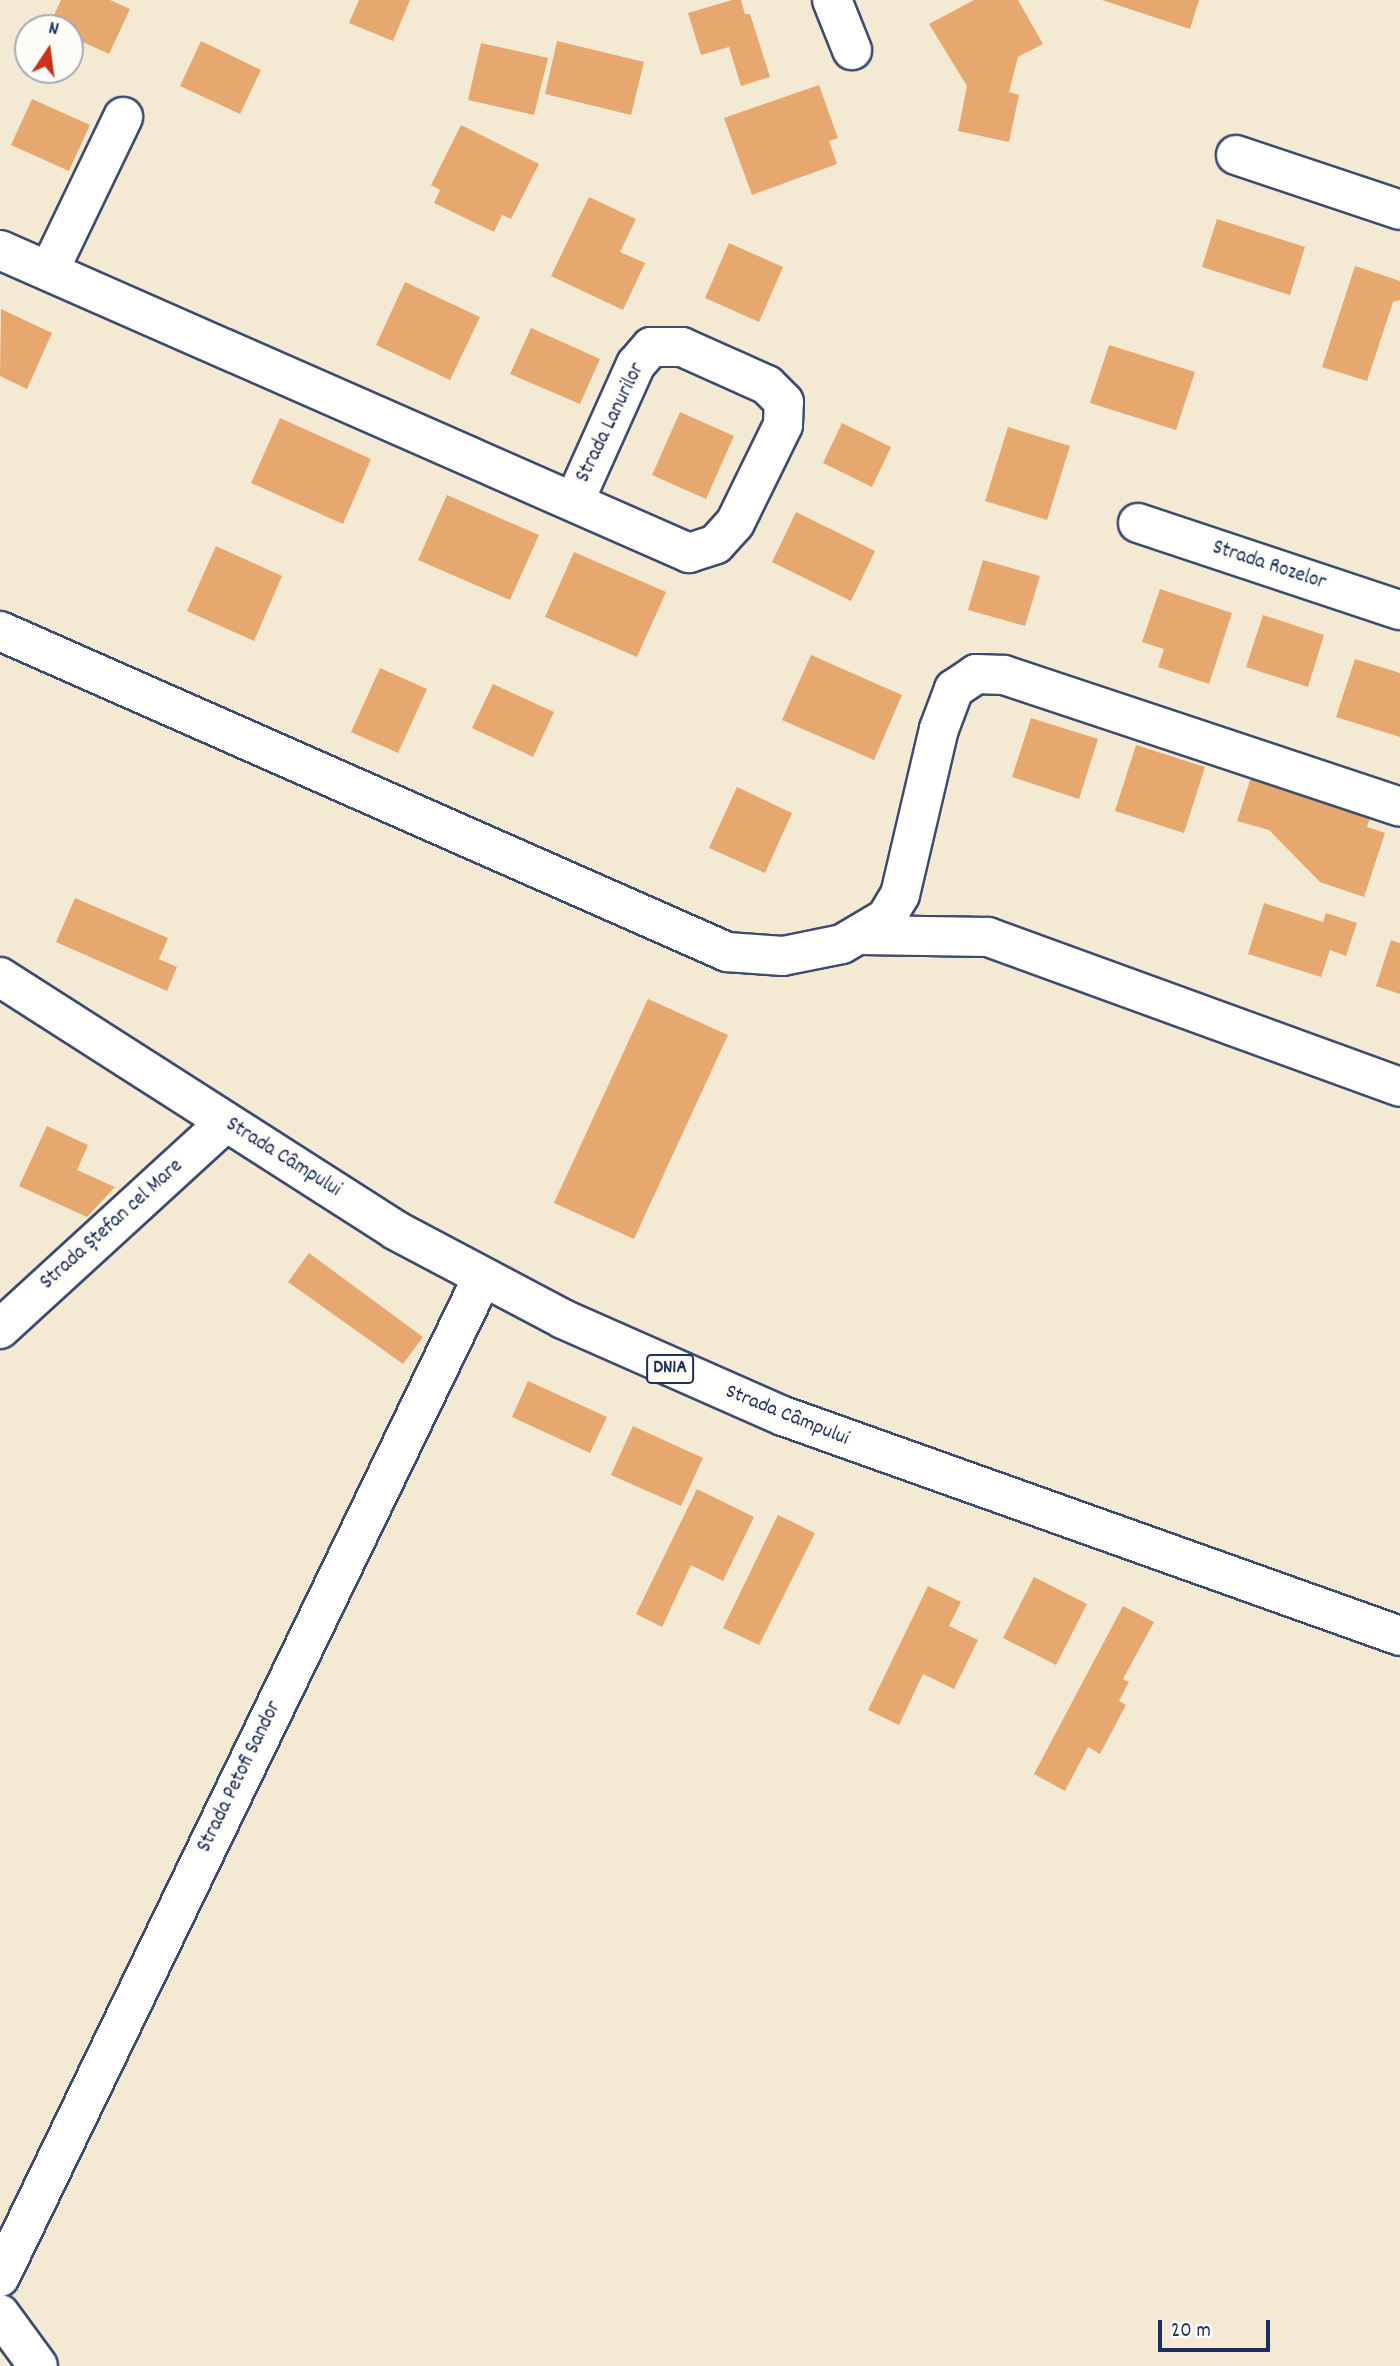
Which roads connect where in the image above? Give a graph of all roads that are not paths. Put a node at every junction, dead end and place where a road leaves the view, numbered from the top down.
1 (832, 0) edge
2 (852, 50) dead end
3 (122, 117) dead end
4 (1236, 155) dead end
5 (1400, 211) edge
6 (0, 250) edge
7 (49, 271) junction
8 (573, 502) junction
9 (1138, 523) dead end
10 (1400, 610) edge
11 (0, 631) edge
12 (1400, 807) edge
13 (862, 935) junction
14 (0, 976) edge
15 (1400, 1087) edge
16 (226, 1122) junction
17 (482, 1279) junction
18 (0, 1329) edge
19 (1400, 1636) edge
20 (0, 2277) edge
21 (0, 2314) edge
22 (38, 2366) edge

1 - 2 street
3 - 7 street
4 - 5 street
6 - 7 street, Strada Lanurilor
7 - 8 street, Strada Lanurilor
8 - 8 street, Strada Lanurilor
9 - 10 street, Strada Rozelor
11 - 13 street
12 - 13 street
13 - 15 street
14 - 16 street, Strada Câmpului / DN1A
16 - 17 street, Strada Câmpului / DN1A
16 - 18 street, Strada Ștefan cel Mare
17 - 19 street, Strada Câmpului / DN1A
17 - 20 street, Strada Petofi Sandor
21 - 22 street

